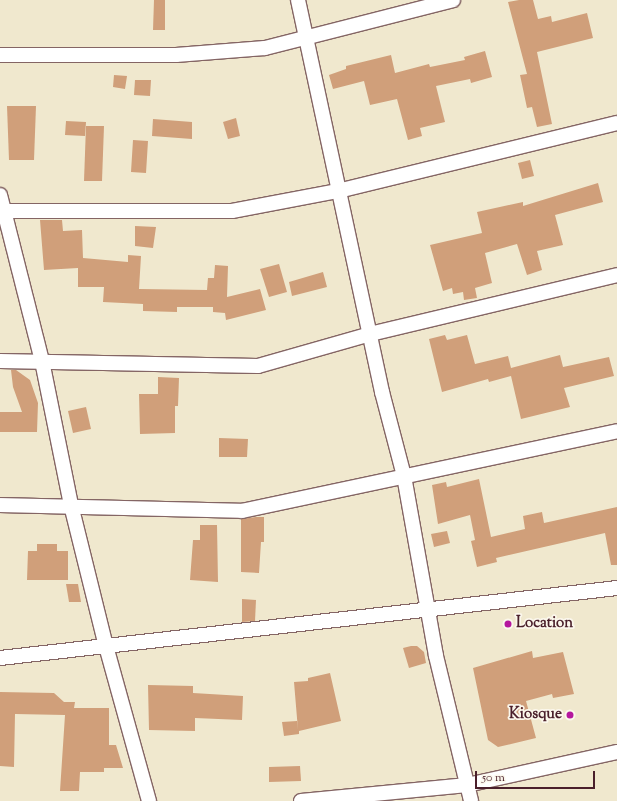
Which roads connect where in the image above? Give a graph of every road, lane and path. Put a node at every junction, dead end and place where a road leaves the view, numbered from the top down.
1 (298, 0) edge
2 (453, 0) edge
3 (308, 37) junction
4 (0, 55) edge
5 (617, 123) edge
6 (338, 191) junction
7 (0, 194) edge
8 (2, 211) edge
9 (617, 276) edge
10 (370, 334) junction
11 (0, 361) edge
12 (42, 361) junction
13 (617, 431) edge
14 (404, 476) junction
15 (0, 505) edge
16 (71, 505) junction
17 (617, 588) edge
18 (429, 609) junction
19 (106, 646) junction
20 (0, 658) edge
21 (617, 752) edge
22 (467, 785) junction
23 (149, 801) edge
24 (301, 801) edge
25 (471, 801) edge

1 - 3 street
2 - 3 street
3 - 4 street
3 - 6 street
5 - 6 street
6 - 8 street
6 - 10 street
7 - 8 street
8 - 12 street
9 - 10 street
10 - 12 street
10 - 14 street
11 - 12 street
12 - 16 street
13 - 14 street
14 - 16 street
14 - 18 street
15 - 16 street
16 - 19 street
17 - 18 street
18 - 19 street
18 - 22 street
19 - 20 street
19 - 23 street
21 - 22 street
22 - 24 street
22 - 25 street

